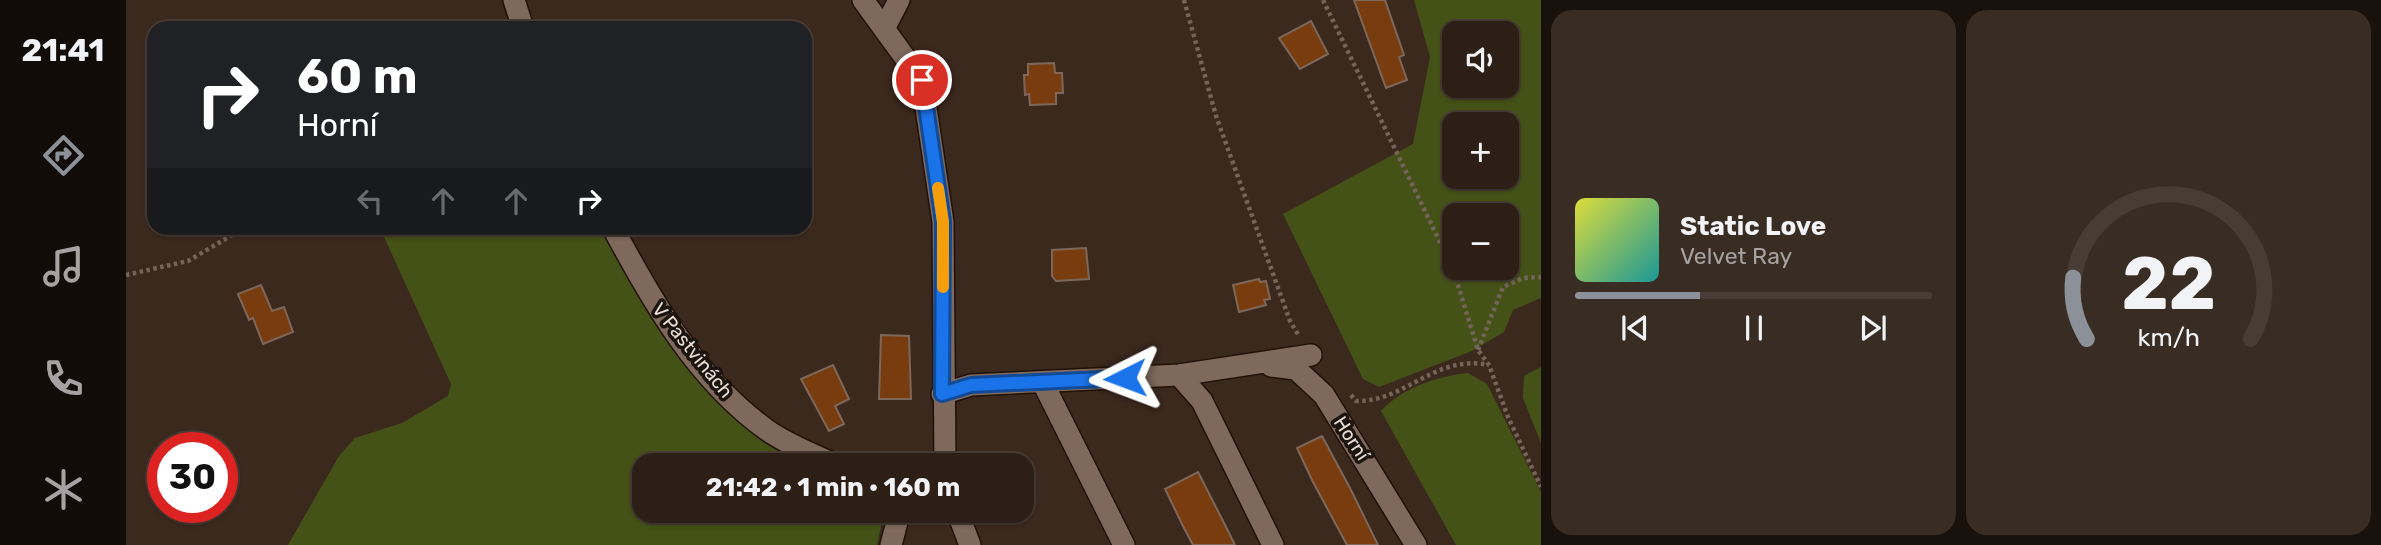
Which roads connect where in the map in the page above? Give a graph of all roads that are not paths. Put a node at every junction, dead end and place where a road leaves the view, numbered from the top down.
1 (514, 0) edge
2 (863, 0) edge
3 (898, 0) edge
4 (521, 21) edge
5 (884, 29) junction
6 (617, 235) edge
7 (1311, 355) road end
8 (1262, 365) junction
9 (1179, 375) junction
10 (1043, 383) junction
11 (942, 394) junction
12 (812, 453) edge
13 (944, 453) edge
14 (897, 523) edge
15 (962, 523) edge
16 (891, 545) edge
17 (970, 545) edge
18 (1124, 545) edge
19 (1273, 545) edge
20 (1416, 545) edge

1 - 4 street
2 - 5 street
3 - 5 street
5 - 11 street
6 - 12 street, V Pastvinách
7 - 8 street, Horní
8 - 9 street, Horní
8 - 20 street, Horní
9 - 10 street, Horní
9 - 19 street
10 - 11 street, Horní
10 - 18 street
11 - 13 street
14 - 16 street
15 - 17 street

